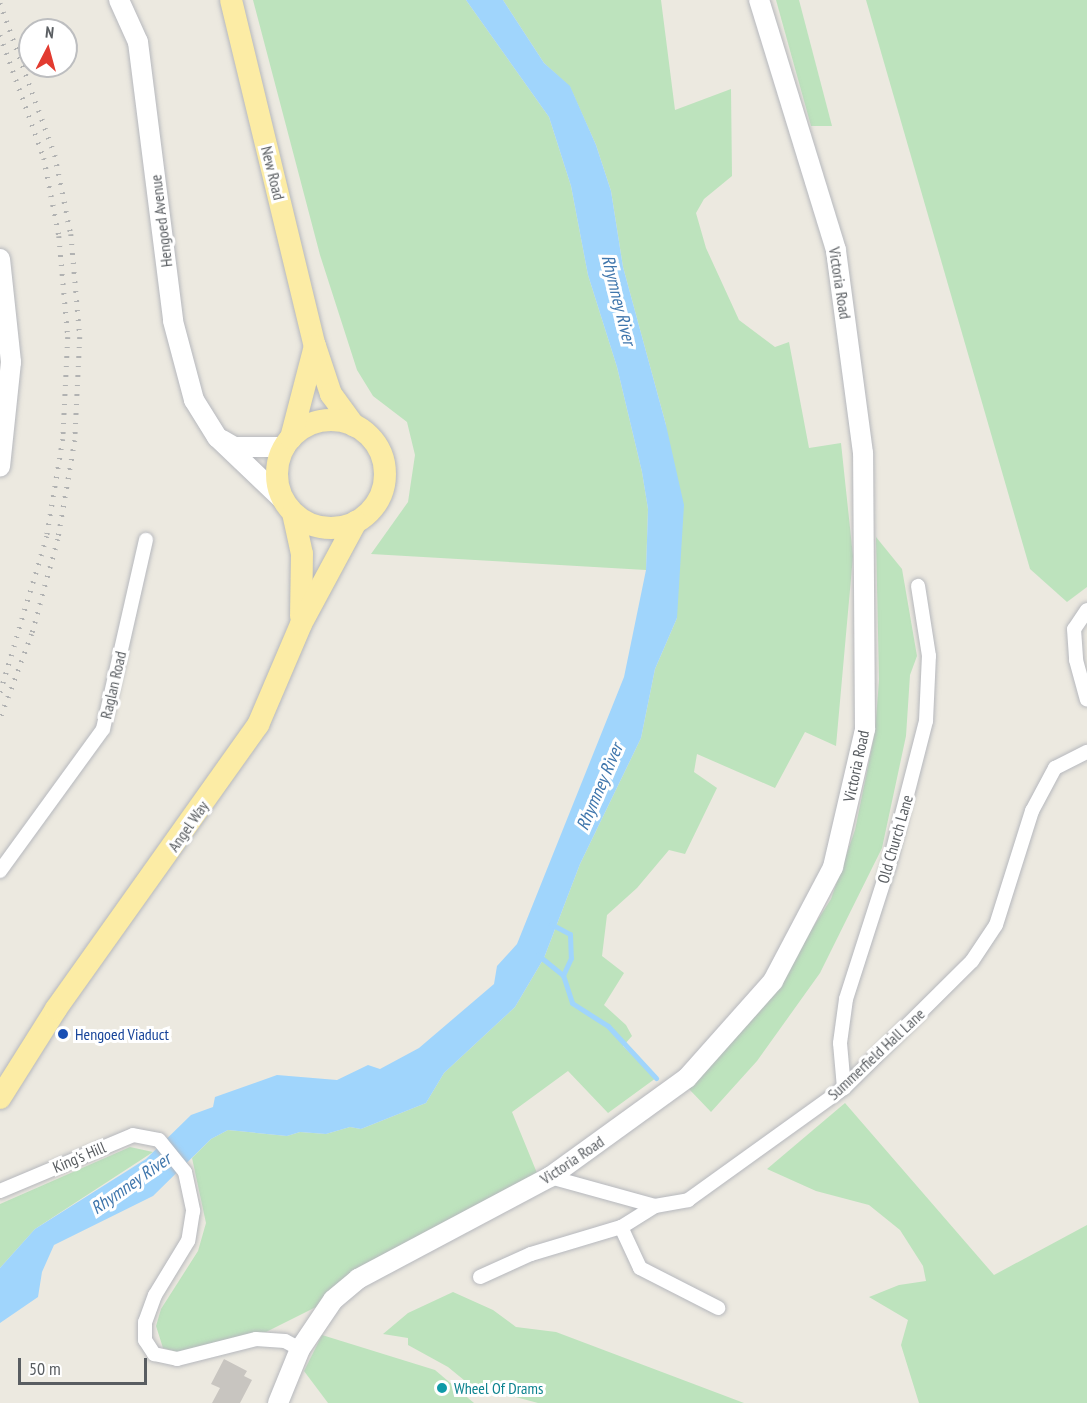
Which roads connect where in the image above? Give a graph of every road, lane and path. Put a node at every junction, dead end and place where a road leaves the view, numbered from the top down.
1 (119, 0) edge
2 (231, 0) edge
3 (759, 0) edge
4 (0, 259) edge
5 (315, 346) junction
6 (5, 361) edge
7 (354, 426) junction
8 (217, 437) junction
9 (288, 442) junction
10 (0, 466) edge
11 (288, 506) junction
12 (356, 522) junction
13 (146, 540) dead end
14 (918, 586) dead end
15 (1087, 610) edge
16 (301, 624) junction
17 (1087, 700) edge
18 (1087, 752) edge
19 (0, 872) edge
20 (53, 1015) junction
21 (0, 1079) edge
22 (844, 1088) junction
23 (0, 1098) edge
24 (550, 1177) junction
25 (0, 1191) edge
26 (655, 1206) junction
27 (621, 1227) junction
28 (480, 1277) dead end
29 (718, 1308) dead end
30 (300, 1349) junction
31 (278, 1403) edge

1 - 8 main road, Hengoed Avenue
2 - 5 main road, New Road
3 - 24 main road, Victoria Road
4 - 6 main road
5 - 7 main road, New Road
5 - 9 main road, New Road
6 - 10 main road
7 - 9 main road
7 - 12 main road
8 - 9 main road
8 - 11 main road, Hengoed Avenue
9 - 11 main road
11 - 12 main road
11 - 16 main road, Angel Way
12 - 16 main road, Angel Way
13 - 19 street, Raglan Road
14 - 22 street, Old Church Lane
15 - 17 street
16 - 20 main road, Angel Way
18 - 22 street, Summerfield Hall Lane
20 - 21 main road
20 - 23 main road
22 - 26 street, Summerfield Hall Lane
24 - 26 street, Summerfield Hall Lane
24 - 30 main road, Victoria Road
25 - 30 street, King's Hill
26 - 27 street
27 - 28 street
27 - 29 street
30 - 31 main road, Victoria Road

